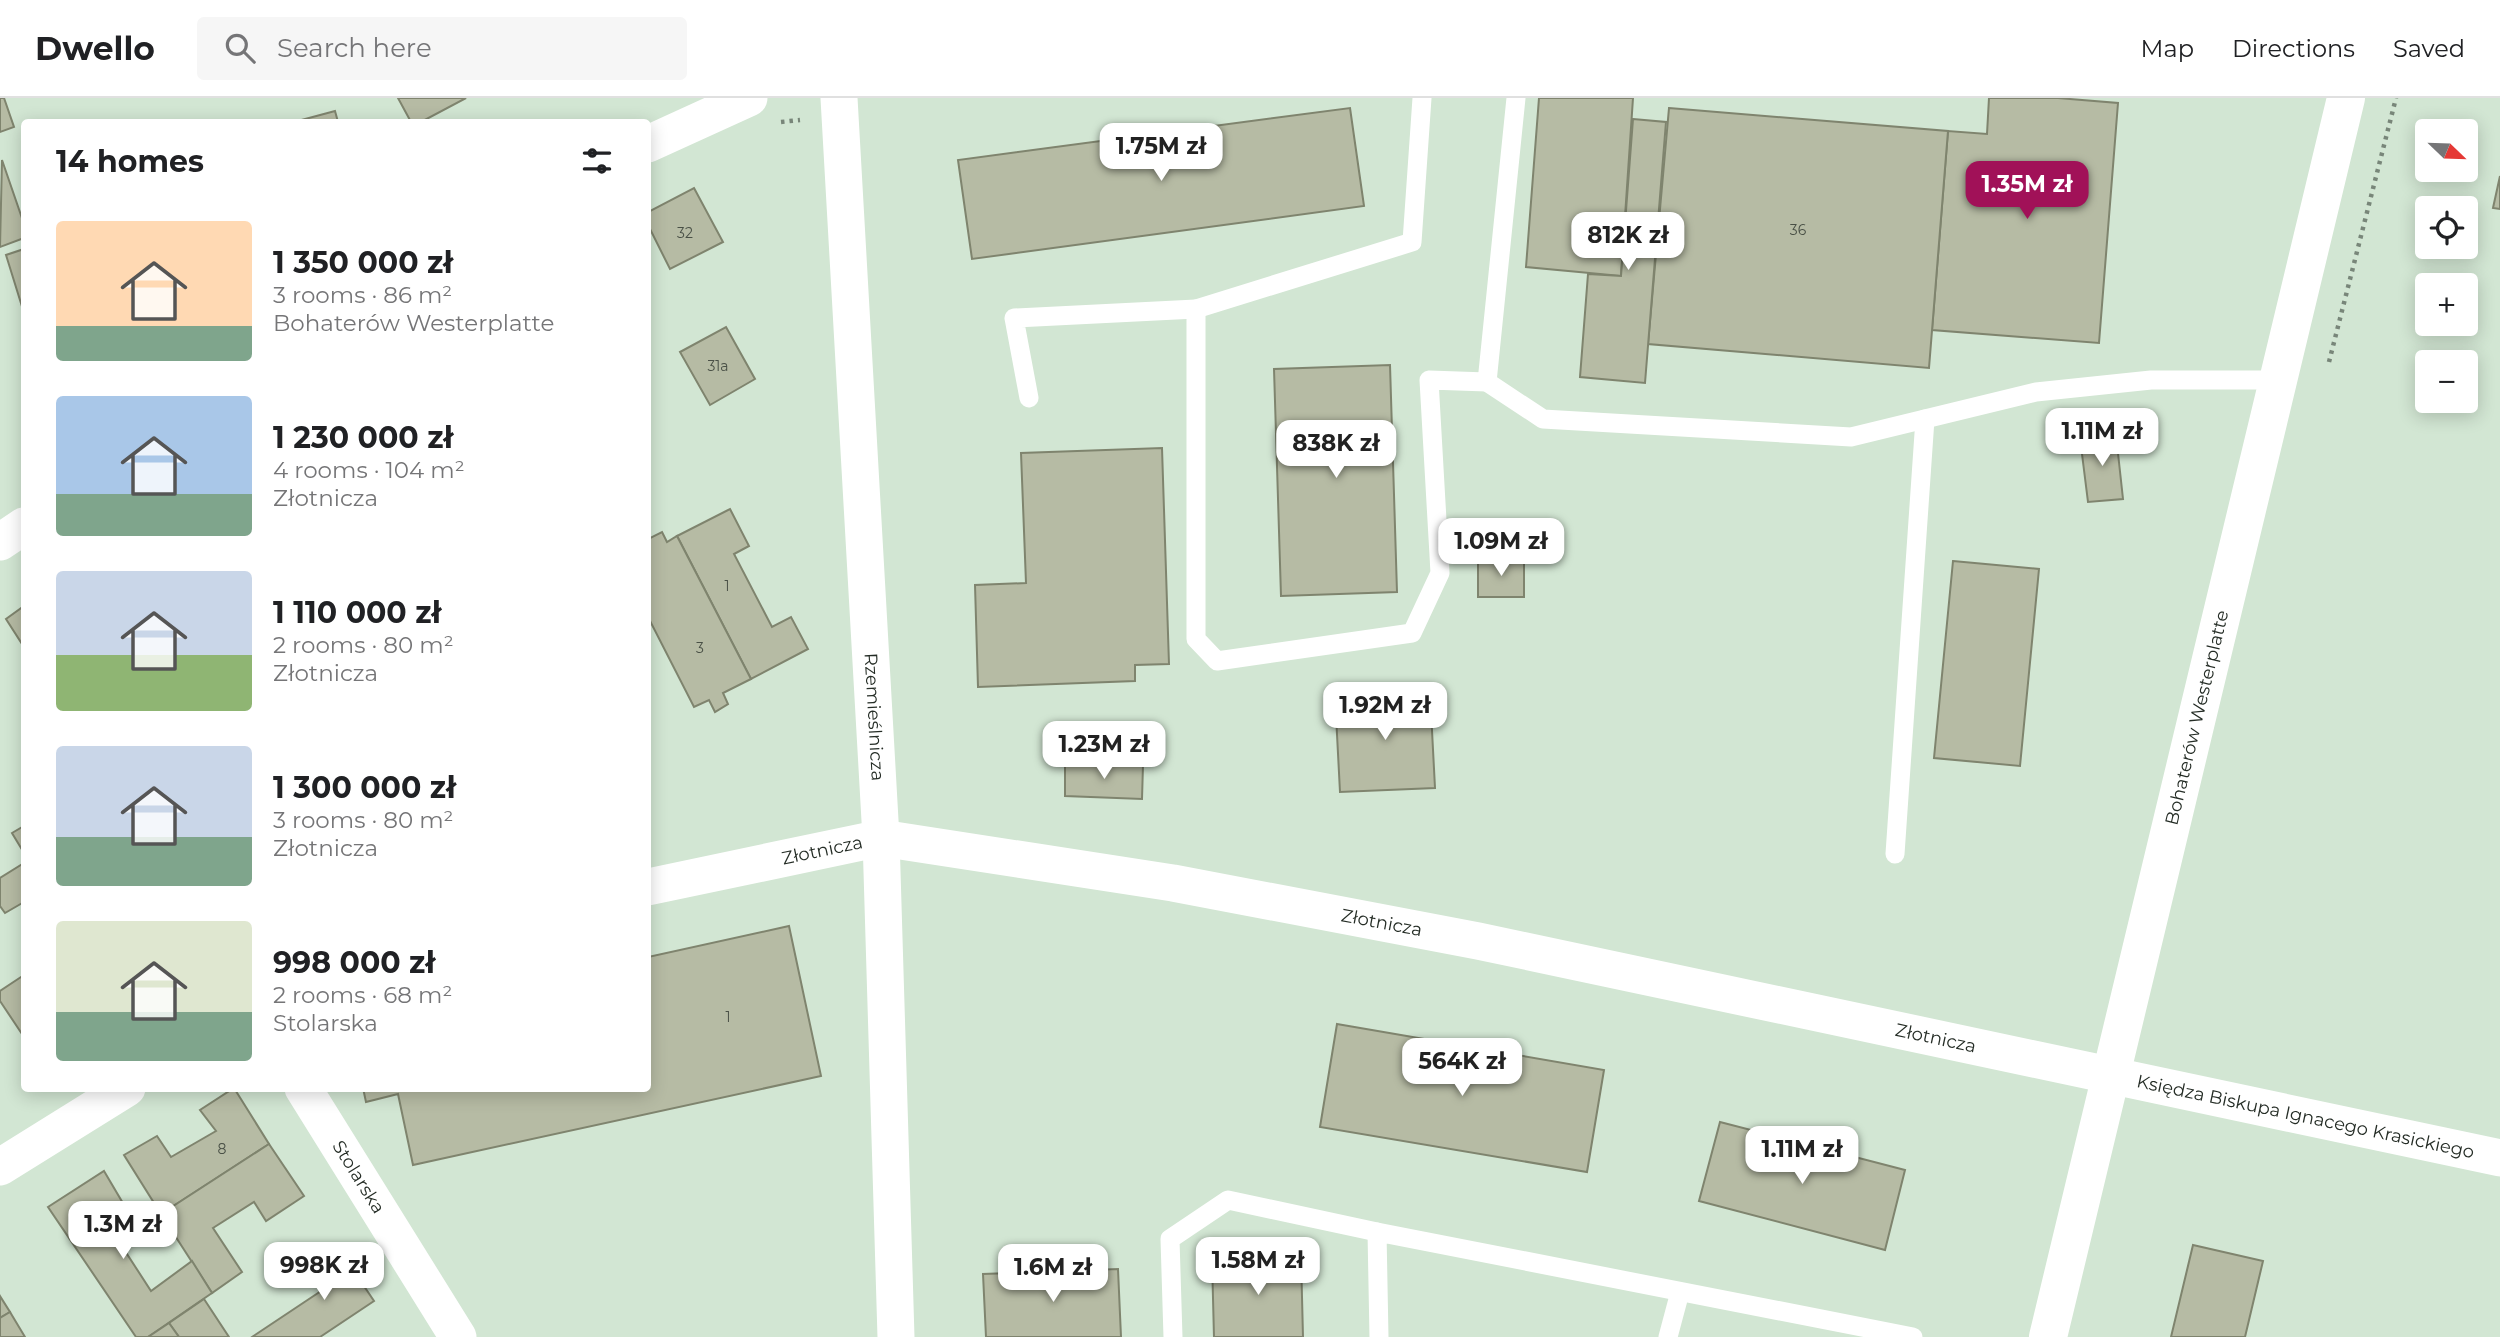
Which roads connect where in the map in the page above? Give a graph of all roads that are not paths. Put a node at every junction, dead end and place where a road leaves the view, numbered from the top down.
1 (748, 98) edge
2 (839, 98) edge
3 (1422, 98) edge
4 (1516, 98) edge
5 (2346, 98) edge
6 (651, 143) edge
7 (1196, 309) junction
8 (2276, 380) junction
9 (1487, 382) junction
10 (1029, 398) dead end
11 (1925, 419) junction
12 (21, 528) edge
13 (0, 542) edge
14 (881, 838) junction
15 (1895, 854) dead end
16 (651, 886) edge
17 (2111, 1078) junction
18 (121, 1092) edge
19 (305, 1092) edge
20 (2500, 1158) edge
21 (0, 1167) edge
22 (1377, 1232) junction
23 (1680, 1292) junction
24 (458, 1337) edge
25 (896, 1337) edge
26 (1173, 1337) edge
27 (1379, 1337) edge
28 (1668, 1337) edge
29 (1913, 1337) edge
30 (2048, 1337) edge

1 - 6 street
2 - 14 street, Rzemieślnicza
3 - 7 lane
4 - 9 lane
5 - 8 street, Bohaterów Westerplatte
7 - 9 lane
7 - 10 lane
8 - 11 lane
8 - 17 street, Bohaterów Westerplatte
9 - 11 lane
11 - 15 lane
12 - 13 street
14 - 16 street, Złotnicza
14 - 17 street, Złotnicza
14 - 25 street, Rzemieślnicza
17 - 20 street, Księdza Biskupa Ignacego Krasickiego
17 - 30 street, Bohaterów Westerplatte
18 - 21 street
19 - 24 street, Stolarska
22 - 23 lane
22 - 26 lane
22 - 27 lane
23 - 28 lane
23 - 29 lane

